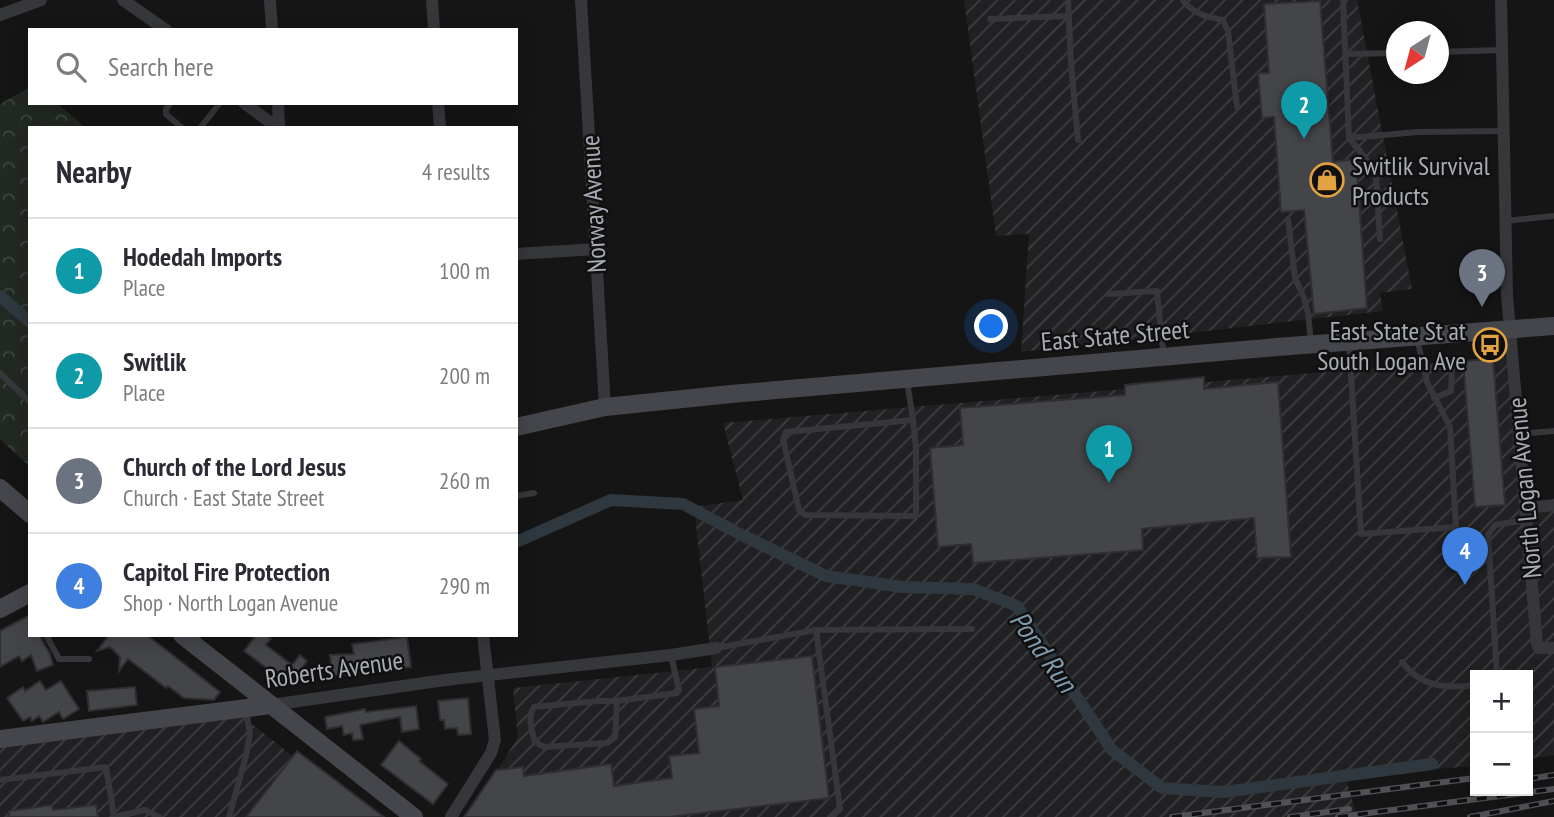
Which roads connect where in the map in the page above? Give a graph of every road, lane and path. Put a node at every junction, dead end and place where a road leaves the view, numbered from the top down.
1 (41, 0) edge
2 (124, 0) edge
3 (270, 0) edge
4 (432, 0) edge
5 (581, 0) edge
6 (1069, 0) edge
7 (1183, 0) edge
8 (1343, 0) edge
9 (1501, 0) edge
10 (139, 5) edge
11 (0, 15) edge
12 (1069, 16) junction
13 (990, 19) dead end
14 (164, 28) edge
15 (272, 28) edge
16 (434, 28) edge
17 (1502, 50) junction
18 (1449, 52) edge
19 (1386, 53) edge
20 (1346, 54) junction
21 (169, 105) edge
22 (218, 105) edge
23 (247, 105) edge
24 (278, 105) edge
25 (438, 105) edge
26 (1237, 107) dead end
27 (180, 126) edge
28 (202, 126) edge
29 (276, 126) edge
30 (279, 126) edge
31 (440, 126) edge
32 (1504, 131) junction
33 (1349, 138) junction
34 (1078, 140) dead end
35 (1554, 216) edge
36 (1288, 219) dead end
37 (1505, 221) junction
38 (1380, 239) dead end
39 (596, 249) junction
40 (518, 254) edge
41 (1109, 294) dead end
42 (1554, 326) edge
43 (1510, 329) junction
44 (1416, 336) junction
45 (1349, 341) junction
46 (1311, 344) junction
47 (1165, 357) junction
48 (1423, 368) junction
49 (0, 373) edge
50 (906, 379) junction
51 (1434, 398) junction
52 (28, 400) edge
53 (605, 407) junction
54 (914, 420) junction
55 (518, 427) edge
56 (1554, 431) edge
57 (1519, 434) junction
58 (0, 488) edge
59 (534, 493) dead end
60 (518, 496) edge
61 (1554, 505) edge
62 (28, 512) edge
63 (1526, 514) junction
64 (28, 597) edge
65 (0, 609) edge
66 (972, 629) dead end
67 (816, 630) junction
68 (47, 637) edge
69 (185, 637) edge
70 (483, 637) edge
71 (716, 648) joint
72 (1554, 648) edge
73 (671, 654) junction
74 (89, 659) dead end
75 (1402, 662) dead end
76 (1497, 670) edge
77 (488, 675) junction
78 (1470, 686) edge
79 (615, 701) junction
80 (271, 705) junction
81 (246, 708) junction
82 (0, 740) edge
83 (0, 780) edge
84 (404, 814) edge
85 (114, 817) edge
86 (159, 817) edge
87 (229, 817) edge
88 (451, 817) edge
89 (832, 817) edge

1 - 11 street
2 - 10 street
3 - 15 street
4 - 16 street
5 - 39 street, Norway Avenue
6 - 12 lane
7 - 26 lane
8 - 20 lane
9 - 17 street, North Logan Avenue
10 - 14 street
12 - 13 lane
12 - 34 lane
17 - 18 lane
17 - 32 street, North Logan Avenue
19 - 20 lane
20 - 33 lane
21 - 27 lane
22 - 28 lane
23 - 29 street
24 - 30 street
25 - 31 street
32 - 33 lane
32 - 37 street, North Logan Avenue
33 - 38 lane
35 - 37 lane
36 - 46 lane
37 - 43 street, North Logan Avenue
39 - 40 street
39 - 53 street, Norway Avenue
41 - 47 lane
42 - 43 street, East State Street
43 - 44 street, East State Street
43 - 57 street, North Logan Avenue
44 - 45 street, East State Street
44 - 48 lane
45 - 46 street, East State Street
45 - 51 lane
46 - 47 street, East State Street
47 - 50 street, East State Street
48 - 51 lane
48 - 51 lane
49 - 52 lane
50 - 53 street, East State Street
50 - 54 lane
53 - 55 street, East State Street
54 - 54 lane
56 - 57 lane
57 - 63 street, North Logan Avenue
58 - 62 street
59 - 60 lane
61 - 63 street
63 - 72 street, North Logan Avenue
63 - 76 lane
64 - 65 street
66 - 67 lane
67 - 71 lane
67 - 89 lane
68 - 74 lane
69 - 80 street
70 - 77 street
71 - 73 street, Roberts Avenue
73 - 77 street, Roberts Avenue
73 - 79 lane
75 - 78 lane
77 - 80 street, Roberts Avenue
77 - 88 street
79 - 79 lane
80 - 81 street, Roberts Avenue
80 - 84 street
81 - 82 street, Roberts Avenue
81 - 87 lane
83 - 85 lane
85 - 86 lane

